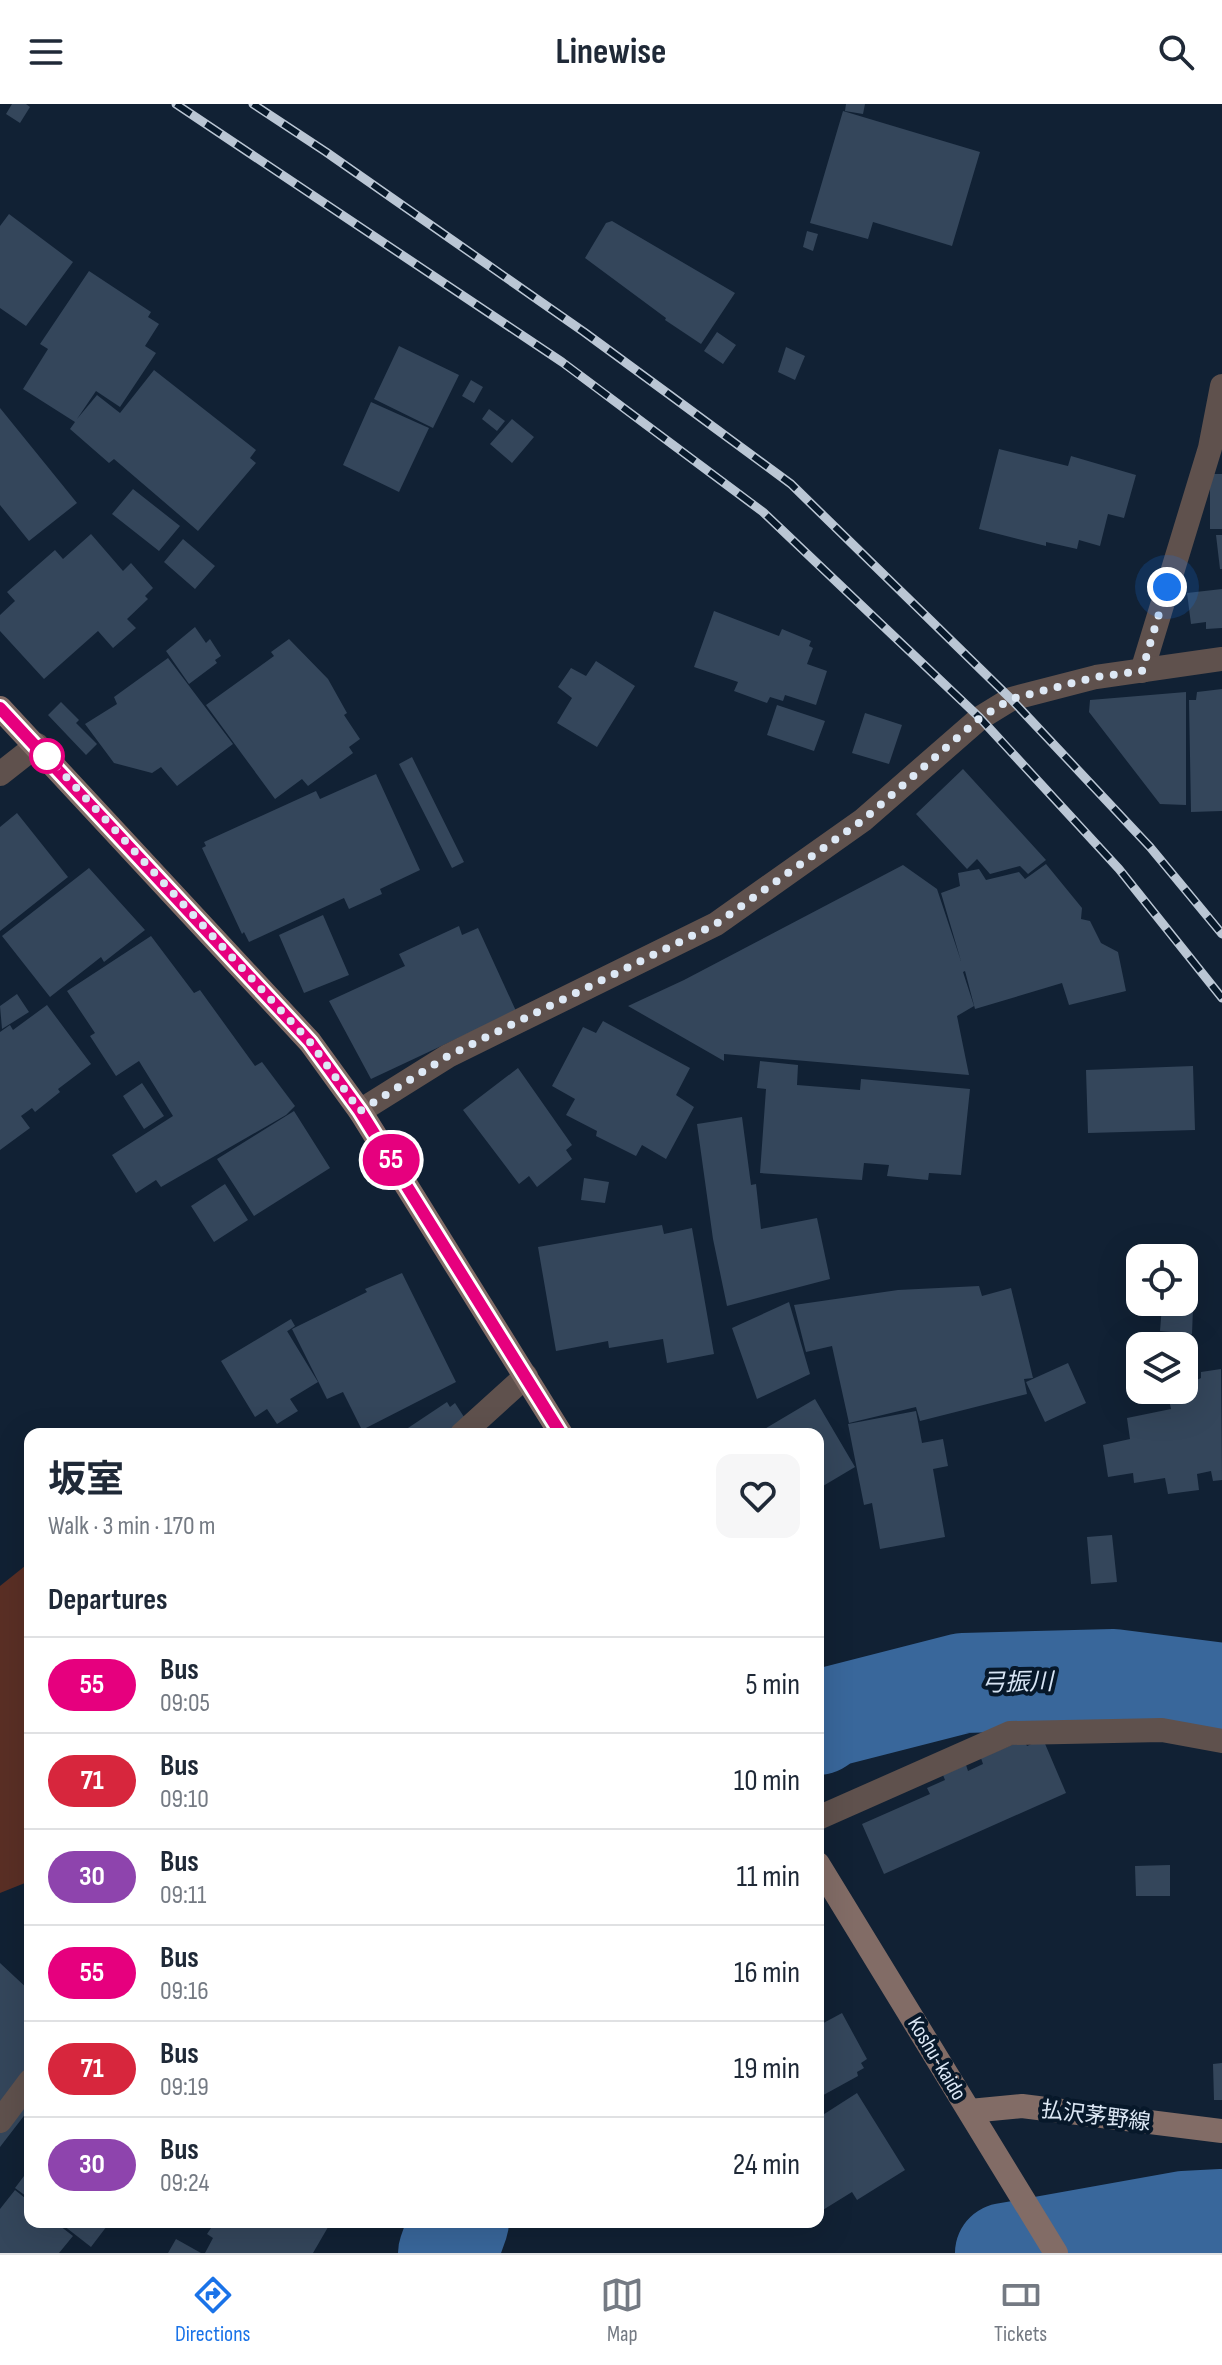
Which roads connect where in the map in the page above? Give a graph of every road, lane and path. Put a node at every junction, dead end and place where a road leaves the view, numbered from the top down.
1 (1222, 386) edge
2 (1222, 659) edge
3 (1142, 671) junction
4 (0, 708) edge
5 (37, 745) junction
6 (0, 774) edge
7 (360, 1111) junction
8 (526, 1376) junction
9 (469, 1428) edge
10 (557, 1428) edge
11 (1222, 1741) edge
12 (824, 1815) edge
13 (824, 1874) edge
14 (24, 2089) edge
15 (970, 2111) junction
16 (0, 2121) edge
17 (1222, 2131) edge
18 (1056, 2253) edge

1 - 3 street
2 - 3 street
3 - 7 street
4 - 5 main road
5 - 6 street
5 - 7 main road
7 - 8 main road
8 - 9 street
8 - 10 main road
11 - 12 street
13 - 15 main road, Koshu-kaido
14 - 16 street
15 - 17 main road, 払沢茅野線
15 - 18 main road, Koshu-kaido

